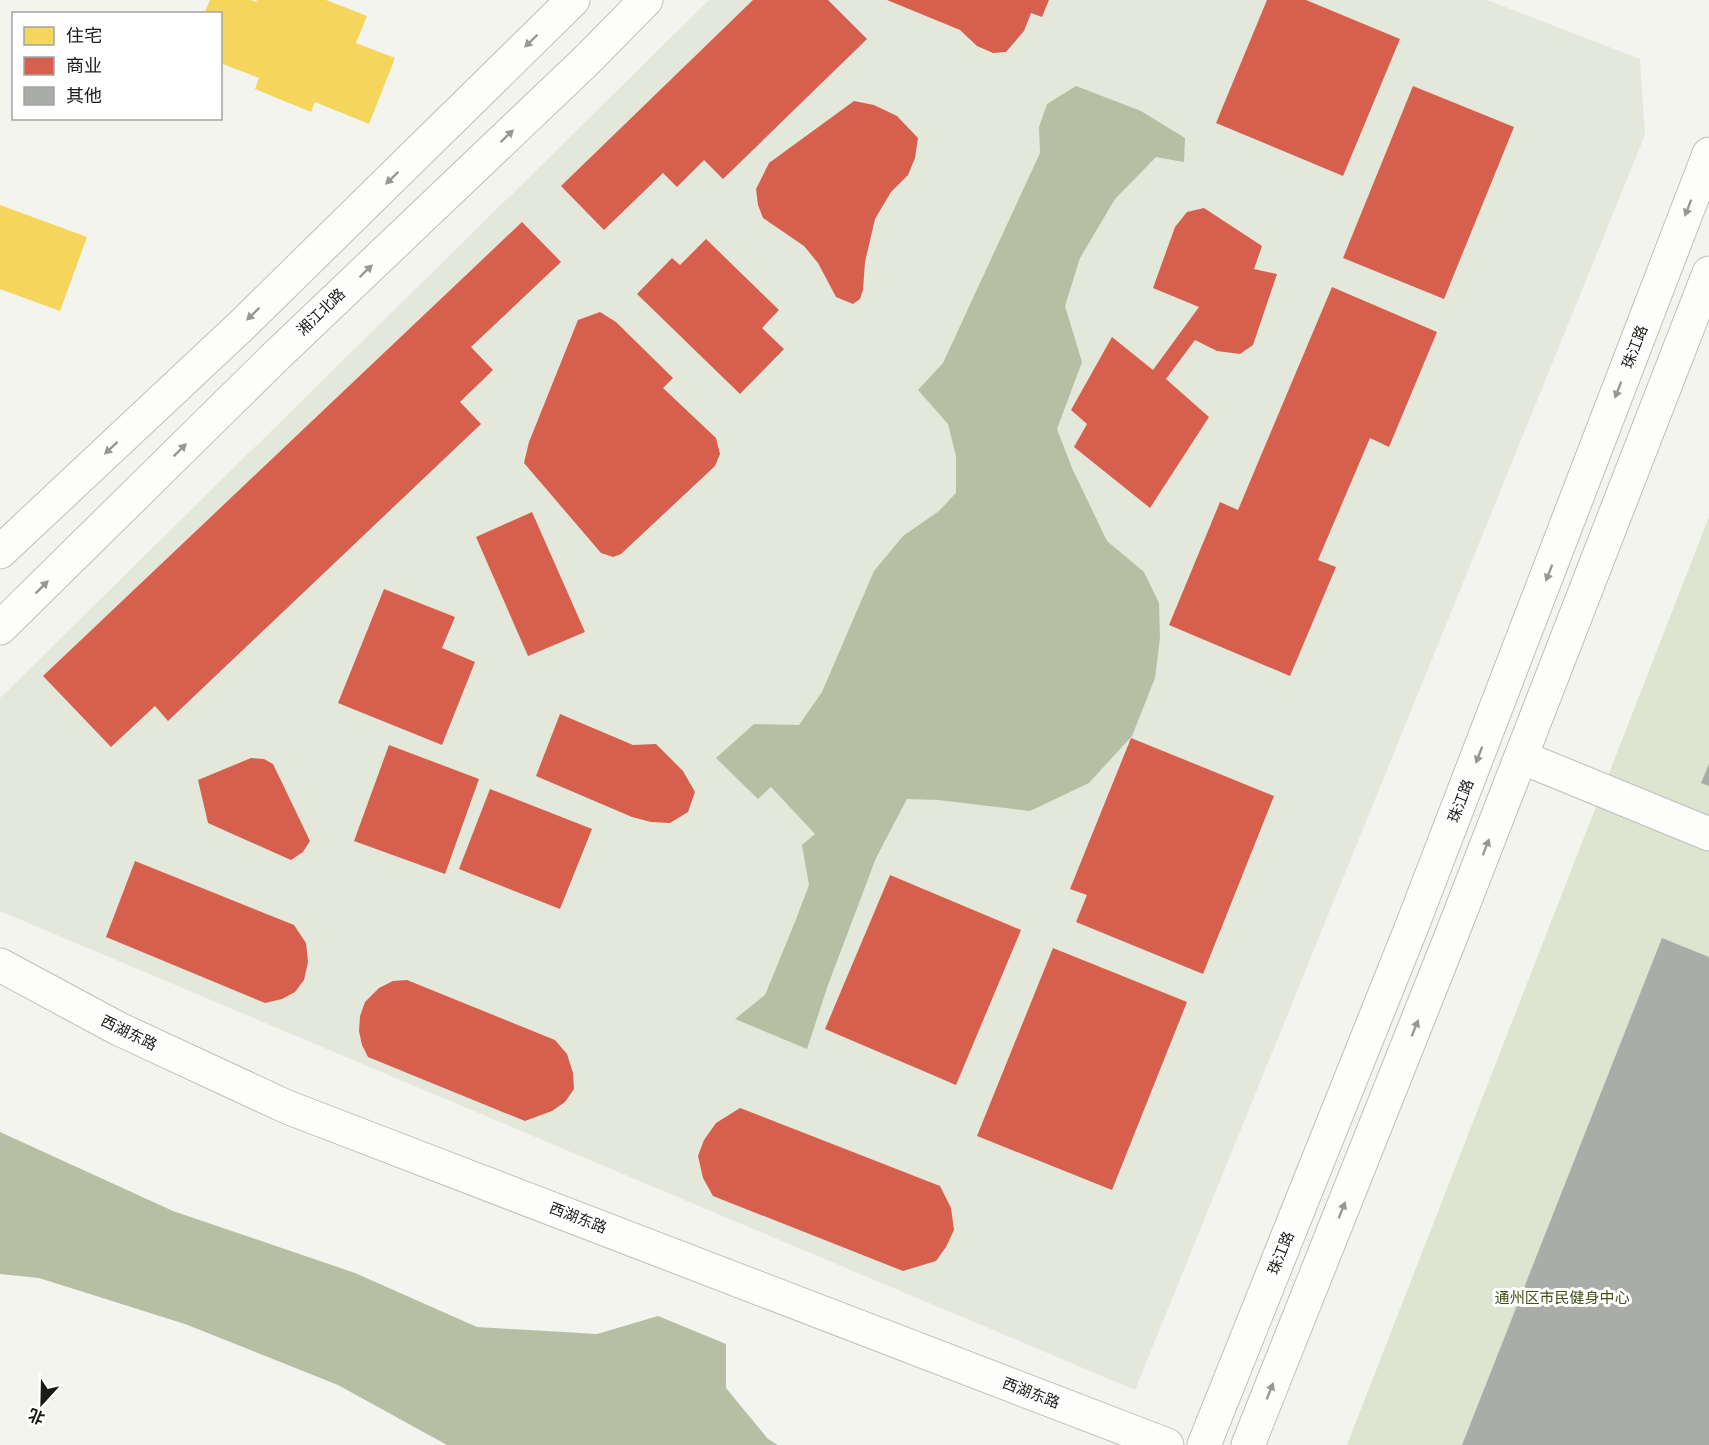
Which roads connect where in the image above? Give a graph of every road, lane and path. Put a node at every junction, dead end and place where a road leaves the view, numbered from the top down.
1 (573, 0) edge
2 (646, 0) edge
3 (1709, 154) edge
4 (1709, 273) edge
5 (0, 552) edge
6 (0, 628) edge
7 (1521, 757) junction
8 (1709, 834) edge
9 (0, 965) edge
10 (1167, 1445) edge
11 (1204, 1445) edge
12 (1248, 1445) edge

1 -> 5 street
6 -> 2 street, 湘江北路
3 -> 11 street, 珠江路
4 - 7 street
7 - 8 street
12 -> 7 street
9 - 10 street, 西湖东路

